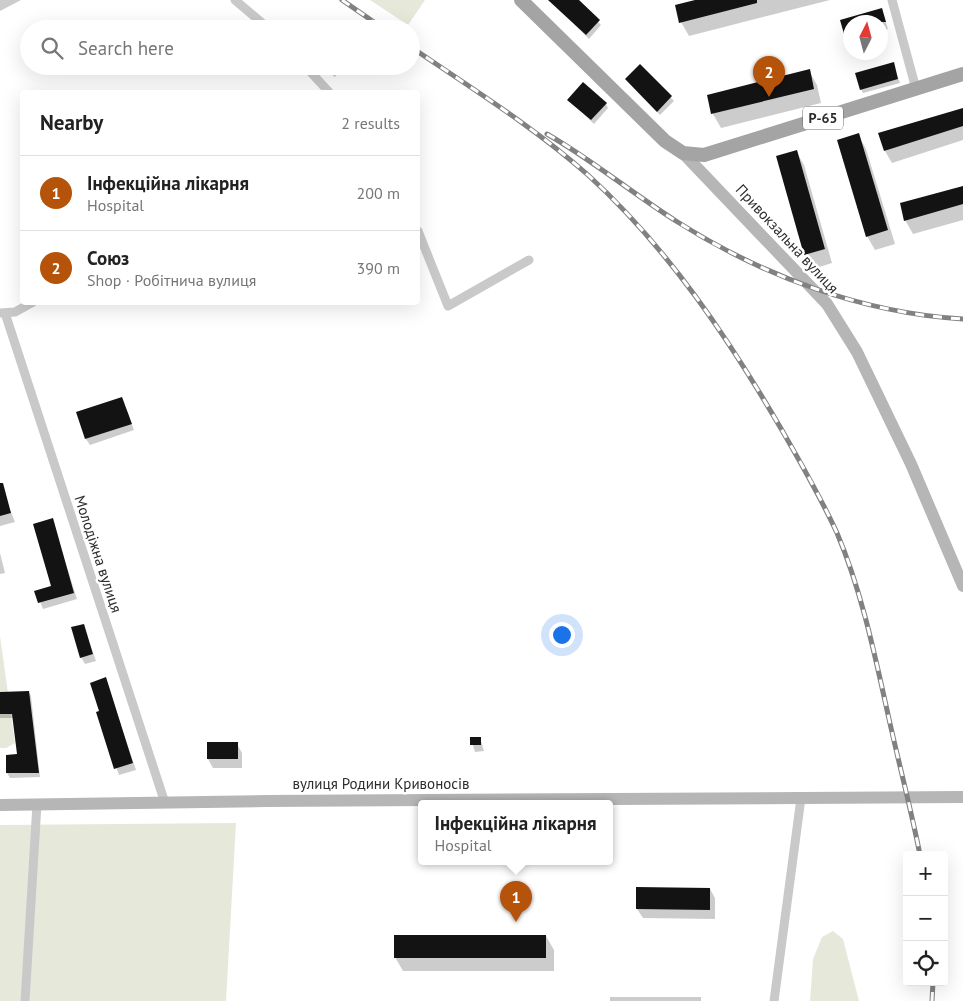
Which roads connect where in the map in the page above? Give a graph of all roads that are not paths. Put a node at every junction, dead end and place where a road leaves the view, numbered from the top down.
1 (235, 0) edge
2 (521, 0) edge
3 (892, 0) edge
4 (259, 20) edge
5 (963, 74) edge
6 (313, 75) edge
7 (916, 89) junction
8 (327, 90) edge
9 (683, 153) junction
10 (420, 236) edge
11 (529, 260) dead end
12 (28, 305) edge
13 (2, 313) edge
14 (963, 586) edge
15 (963, 797) edge
16 (802, 798) junction
17 (613, 800) edge
18 (418, 801) edge
19 (166, 803) junction
20 (37, 804) junction
21 (0, 805) edge
22 (24, 1001) edge
23 (774, 1001) edge

1 - 4 street
2 - 9 main road, Привокзальна вулиця
3 - 7 street
5 - 7 main road, Р-65
6 - 8 street
7 - 9 main road, Р-65
9 - 14 main road, Привокзальна вулиця
10 - 11 street
12 - 13 street
13 - 19 street, Молодіжна вулиця
15 - 16 main road, вулиця Родини Кривоносів
16 - 17 main road, вулиця Родини Кривоносів
16 - 23 street
18 - 19 main road, вулиця Родини Кривоносів
19 - 20 main road, вулиця Родини Кривоносів
20 - 21 main road, вулиця Родини Кривоносів
20 - 22 street

